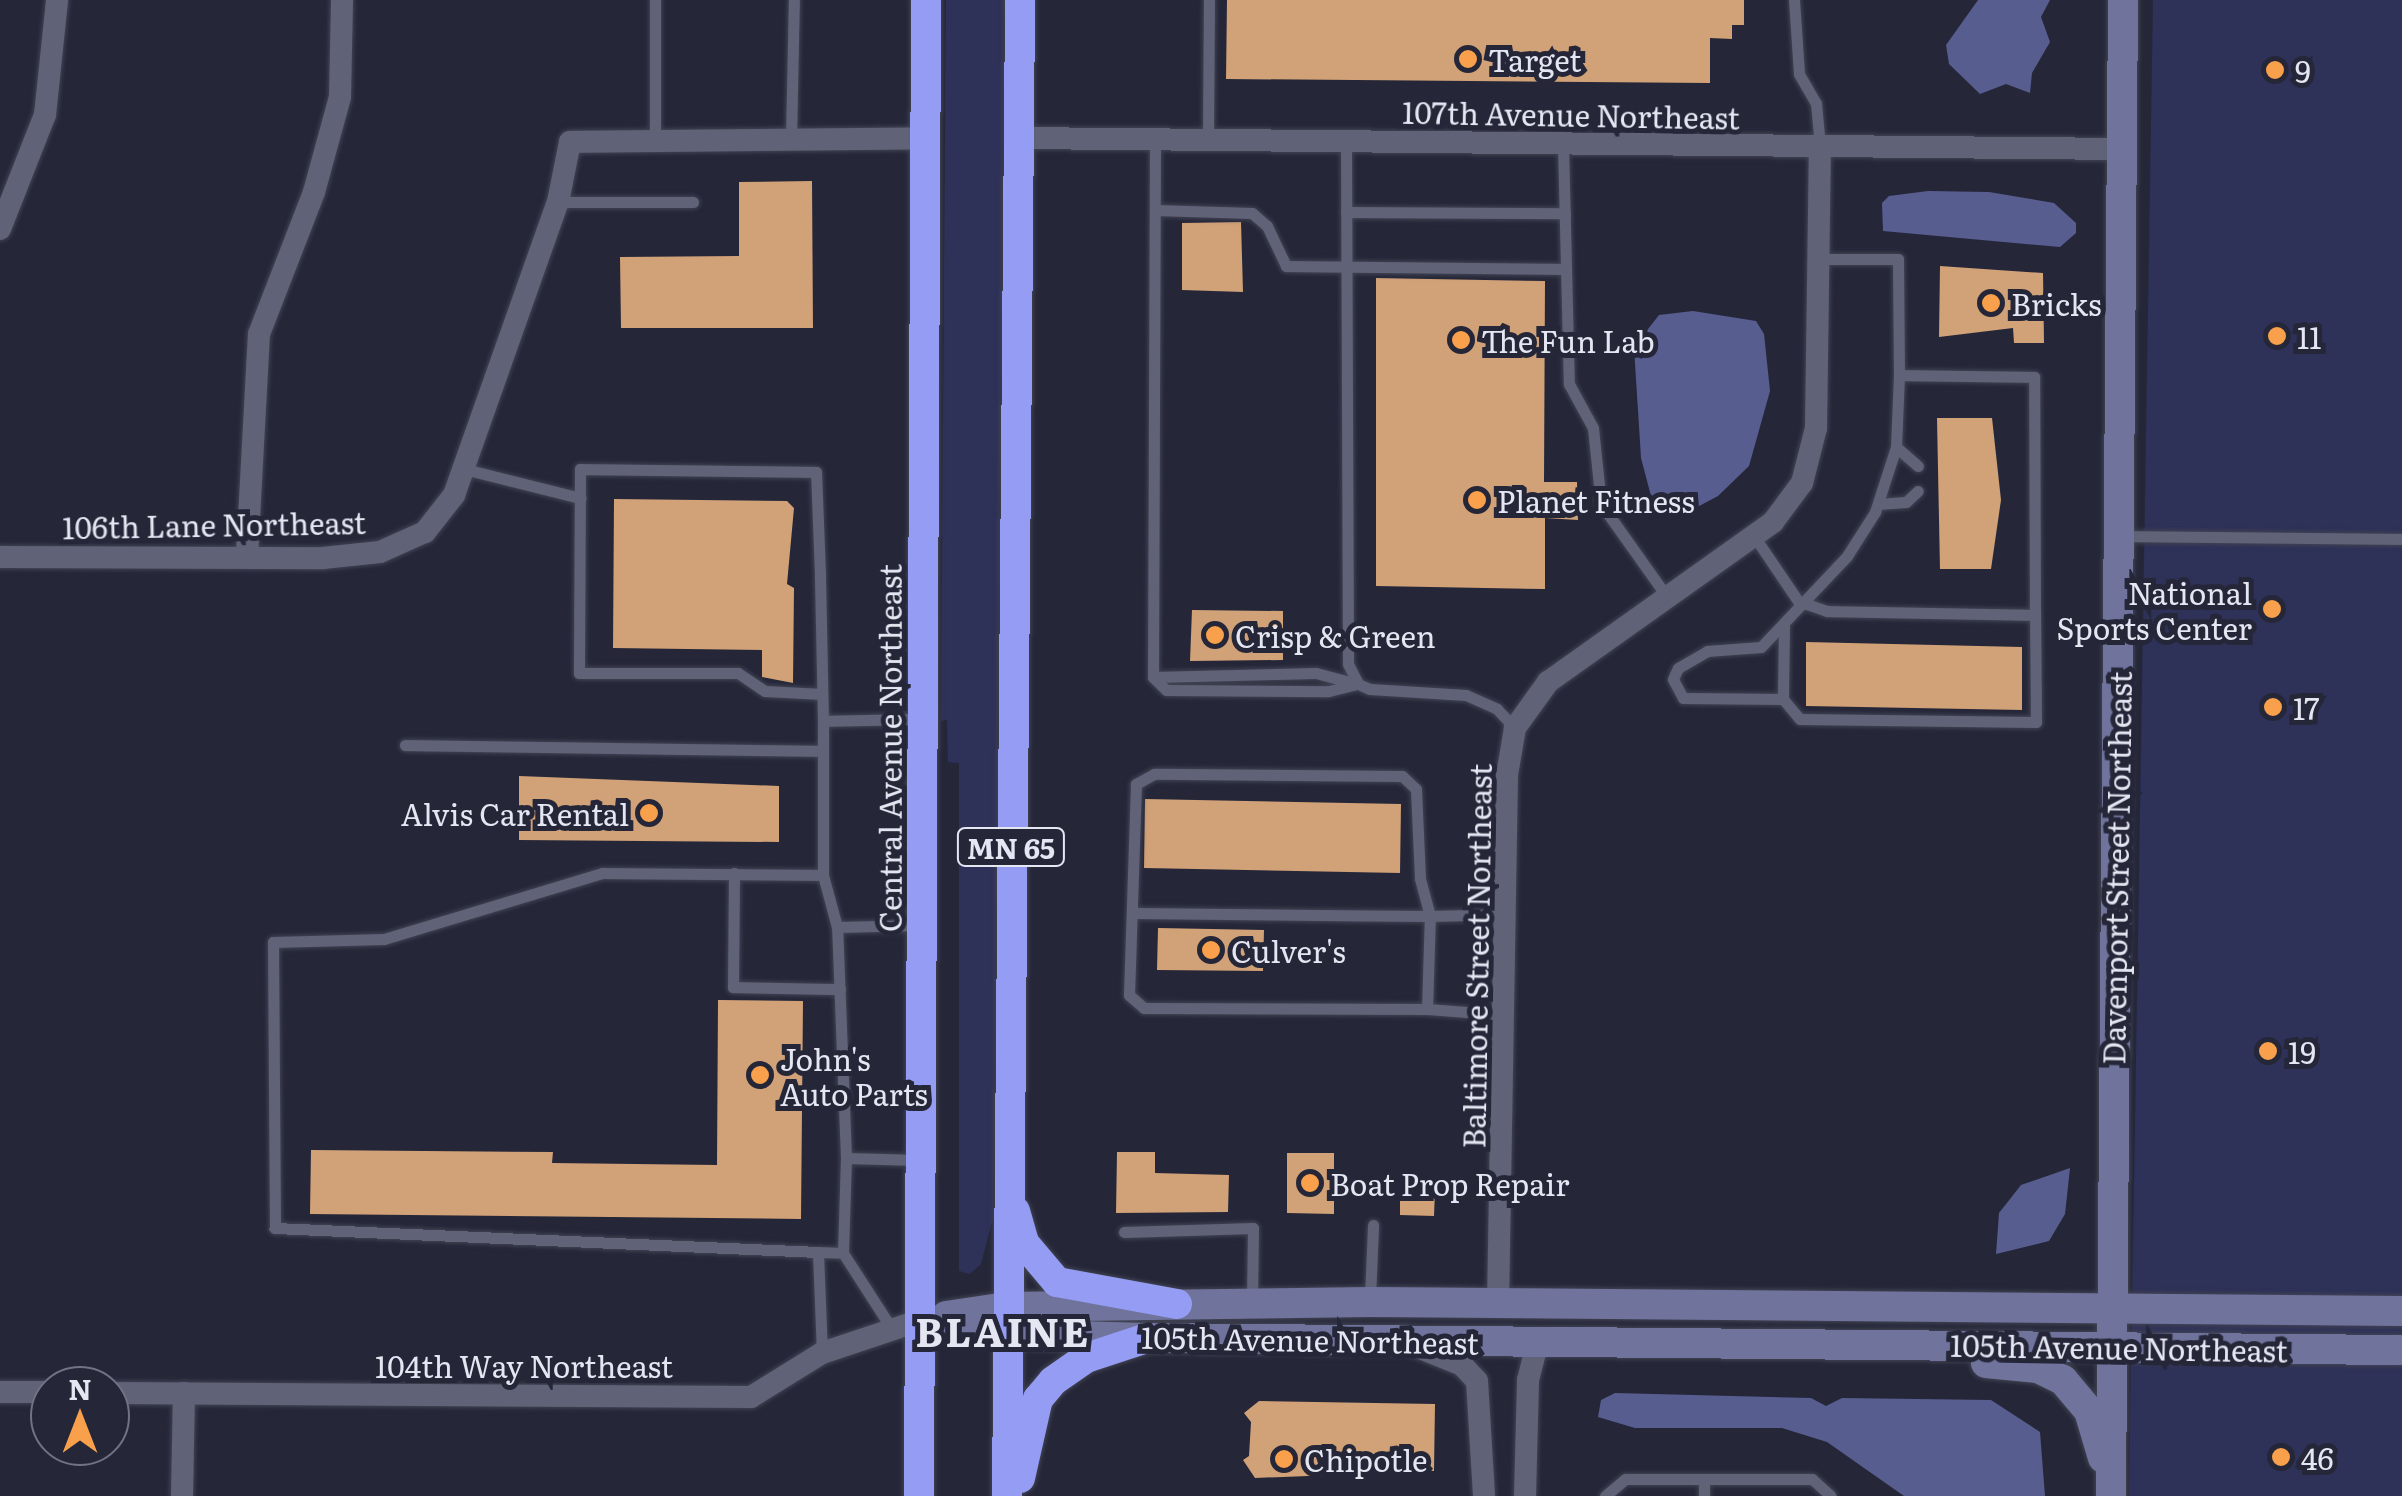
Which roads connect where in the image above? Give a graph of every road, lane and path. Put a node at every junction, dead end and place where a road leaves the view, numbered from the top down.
1 (57, 0) edge
2 (342, 0) edge
3 (655, 0) edge
4 (794, 0) edge
5 (926, 0) edge
6 (1020, 0) edge
7 (1209, 0) edge
8 (1794, 0) edge
9 (2122, 0) edge
10 (791, 138) junction
11 (924, 138) junction
12 (1019, 138) junction
13 (1156, 138) junction
14 (1208, 138) junction
15 (655, 140) junction
16 (1346, 141) junction
17 (1564, 144) junction
18 (1820, 148) junction
19 (2122, 149) junction
20 (558, 202) junction
21 (693, 202) dead end
22 (1155, 210) junction
23 (1346, 212) junction
24 (1565, 212) junction
25 (0, 229) edge
26 (1820, 259) junction
27 (1345, 267) junction
28 (1566, 269) junction
29 (1900, 374) junction
30 (1896, 447) junction
31 (1918, 466) dead end
32 (464, 469) junction
33 (1918, 492) dead end
34 (580, 498) junction
35 (1878, 504) junction
36 (1754, 536) junction
37 (2121, 536) junction
38 (2402, 539) edge
39 (247, 554) junction
40 (0, 557) edge
41 (1665, 594) junction
42 (1806, 604) junction
43 (2036, 615) junction
44 (1784, 625) junction
45 (1358, 684) junction
46 (822, 694) junction
47 (1783, 700) junction
48 (924, 719) junction
49 (823, 721) junction
50 (1515, 728) junction
51 (405, 745) dead end
52 (823, 751) junction
53 (734, 873) junction
54 (822, 875) junction
55 (1134, 913) junction
56 (1508, 914) junction
57 (1430, 916) junction
58 (924, 925) junction
59 (838, 927) junction
60 (840, 989) junction
61 (1427, 1009) junction
62 (1507, 1015) junction
63 (846, 1158) junction
64 (919, 1160) junction
65 (1008, 1186) junction
66 (1373, 1225) dead end
67 (1124, 1232) dead end
68 (818, 1252) junction
69 (843, 1253) junction
70 (1370, 1302) junction
71 (1176, 1304) junction
72 (1252, 1304) junction
73 (1498, 1306) junction
74 (2111, 1307) junction
75 (2402, 1311) edge
76 (1006, 1321) junction
77 (906, 1324) junction
78 (1147, 1338) junction
79 (1400, 1340) junction
80 (1538, 1341) junction
81 (1824, 1344) junction
82 (2113, 1347) junction
83 (2402, 1350) edge
84 (822, 1353) junction
85 (0, 1392) edge
86 (30, 1392) edge
87 (130, 1392) edge
88 (184, 1393) junction
89 (1704, 1480) junction
90 (182, 1496) edge
91 (919, 1496) edge
92 (1007, 1496) edge
93 (1016, 1496) edge
94 (1484, 1496) edge
95 (1526, 1496) edge
96 (1605, 1496) edge
97 (1704, 1496) edge
98 (1831, 1496) edge
99 (2111, 1496) edge

1 - 25 street
2 - 39 street
3 - 15 lane
4 - 10 lane
5 - 11 highway, Central Avenue Northeast / MN 65
6 - 12 highway, MN 65
7 - 14 lane
8 - 18 lane
9 - 19 street, Davenport Street Northeast
10 - 11 street
10 - 15 street
11 - 48 highway, Central Avenue Northeast / MN 65
12 - 13 street, 107th Avenue Northeast
12 - 65 highway, MN 65
13 - 14 street, 107th Avenue Northeast
13 - 22 lane
14 - 16 street, 107th Avenue Northeast
15 - 20 street
16 - 17 street, 107th Avenue Northeast
16 - 23 lane
17 - 18 street, 107th Avenue Northeast
17 - 24 lane
18 - 19 street, 107th Avenue Northeast
18 - 26 street, Baltimore Street Northeast
19 - 37 street, Davenport Street Northeast
20 - 21 lane
20 - 32 street
22 - 27 lane
22 - 45 lane
23 - 24 lane
23 - 27 lane
24 - 28 lane
26 - 29 lane
26 - 36 street, Baltimore Street Northeast
27 - 28 lane
27 - 45 lane
28 - 41 lane
29 - 30 lane
29 - 43 lane
30 - 31 lane
30 - 35 lane
32 - 34 lane
32 - 39 street, 106th Lane Northeast
33 - 35 lane
34 - 46 lane
34 - 46 lane
35 - 42 lane
36 - 41 street, Baltimore Street Northeast
36 - 42 lane
37 - 38 lane
37 - 74 street, Davenport Street Northeast
39 - 40 street, 106th Lane Northeast
41 - 50 street, Baltimore Street Northeast
42 - 43 lane
42 - 44 lane
43 - 47 lane
44 - 47 lane
44 - 47 lane
45 - 50 lane
46 - 49 lane
48 - 49 lane
48 - 58 highway, Central Avenue Northeast / MN 65
49 - 52 lane
50 - 56 street, Baltimore Street Northeast
51 - 52 lane
52 - 54 lane
53 - 54 lane
53 - 60 lane
53 - 68 lane
54 - 59 lane
55 - 57 lane
55 - 57 lane
55 - 61 lane
56 - 57 lane
56 - 62 street, Baltimore Street Northeast
57 - 61 lane
58 - 59 lane
58 - 64 highway, Central Avenue Northeast / MN 65
59 - 60 lane
60 - 63 lane
61 - 62 lane
62 - 73 street, Baltimore Street Northeast
63 - 64 lane
63 - 69 lane
64 - 77 highway, Central Avenue Northeast / MN 65
65 - 71 highway
65 - 76 highway, MN 65
66 - 70 lane
67 - 72 lane
68 - 69 lane
68 - 84 lane
69 - 77 lane
70 - 72 street, 105th Avenue Northeast
70 - 73 street, 105th Avenue Northeast
71 - 72 street, 105th Avenue Northeast
71 - 76 street, 105th Avenue Northeast
73 - 74 street, 105th Avenue Northeast
74 - 75 street, 105th Avenue Northeast
74 - 82 street, Davenport Street Northeast
76 - 77 street, 105th Avenue Northeast
76 - 78 street, 105th Avenue Northeast
76 - 92 highway, MN 65
77 - 84 street, 104th Way Northeast
77 - 91 highway, Central Avenue Northeast / MN 65
78 - 79 street, 105th Avenue Northeast
78 - 93 highway
79 - 80 street, 105th Avenue Northeast
79 - 94 street
80 - 81 street, 105th Avenue Northeast
80 - 95 street
81 - 82 street, 105th Avenue Northeast
81 - 99 street
82 - 83 street, 105th Avenue Northeast
82 - 99 street, Davenport Street Northeast
84 - 88 street, 104th Way Northeast
85 - 86 street
87 - 88 street, 104th Way Northeast
88 - 90 street
89 - 96 lane
89 - 97 lane
89 - 98 lane

